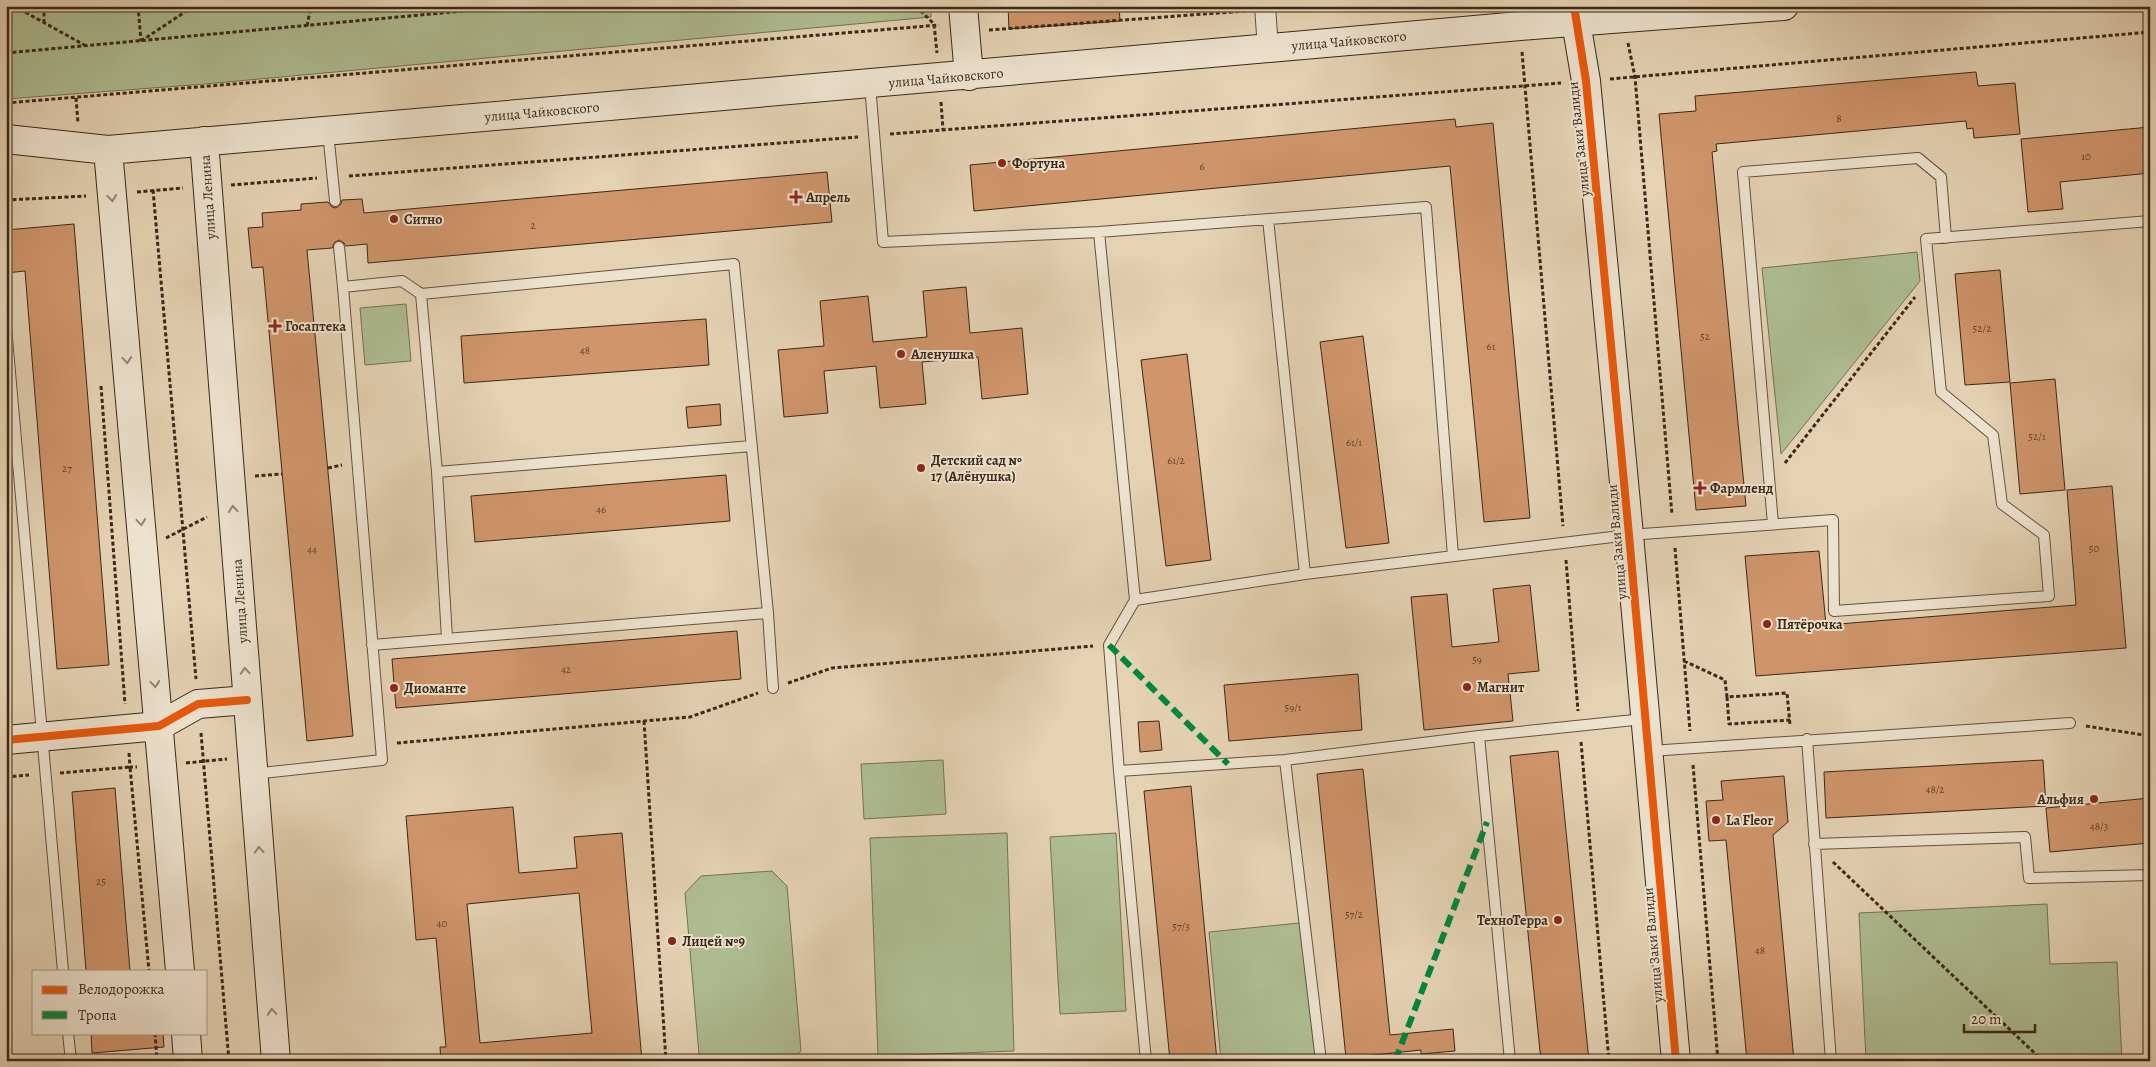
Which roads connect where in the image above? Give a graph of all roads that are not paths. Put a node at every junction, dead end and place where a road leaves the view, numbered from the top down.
1 (1784, 6) edge
2 (1265, 8) edge
3 (1575, 14) edge
4 (964, 19) edge
5 (1268, 48) junction
6 (969, 76) junction
7 (870, 84) junction
8 (328, 131) junction
9 (6, 139) edge
10 (204, 141) junction
11 (108, 150) junction
12 (335, 201) dead end
13 (1268, 219) junction
14 (2150, 221) edge
15 (1099, 232) junction
16 (1946, 238) junction
17 (340, 247) dead end
18 (343, 287) junction
19 (421, 294) junction
20 (6, 327) edge
21 (752, 446) junction
22 (437, 472) junction
23 (1773, 524) junction
24 (1630, 535) junction
25 (1453, 556) junction
26 (1305, 574) junction
27 (1135, 600) junction
28 (768, 613) junction
29 (448, 638) junction
30 (372, 645) junction
31 (773, 688) road end
32 (247, 700) junction
33 (1646, 718) junction
34 (2070, 723) road end
35 (159, 726) junction
36 (42, 736) junction
37 (1479, 736) junction
38 (6, 740) edge
39 (1808, 740) junction
40 (1649, 751) junction
41 (1285, 760) junction
42 (252, 765) junction
43 (1119, 771) junction
44 (1814, 844) junction
45 (2150, 876) edge
46 (63, 970) edge
47 (180, 970) edge
48 (68, 1034) edge
49 (186, 1034) edge
50 (71, 1061) edge
51 (188, 1061) edge
52 (276, 1061) edge
53 (1146, 1061) edge
54 (1321, 1061) edge
55 (1510, 1061) edge
56 (1676, 1061) edge
57 (1831, 1061) edge

1 - 3 main road, улица Чайковского
2 - 5 street
3 - 5 main road, улица Чайковского
3 - 24 main road, улица Заки Валиди
4 - 6 main road
5 - 6 main road, улица Чайковского
6 - 7 main road, улица Чайковского
7 - 8 main road, улица Чайковского
7 - 15 lane
8 - 10 main road, улица Чайковского
8 - 12 lane
9 - 11 main road, улица Чайковского
10 - 11 main road, улица Чайковского
32 -> 10 main road, улица Ленина
11 -> 35 main road
13 - 15 lane
13 - 25 lane
13 - 26 lane
14 - 16 lane
15 - 27 lane
16 - 23 lane
16 - 23 lane
17 - 18 lane
18 - 19 lane
18 - 30 lane
19 - 21 lane
19 - 22 lane
20 - 36 lane
21 - 22 lane
21 - 28 lane
22 - 29 lane
23 - 24 lane
24 - 25 lane
24 - 33 main road, улица Заки Валиди
25 - 26 lane
26 - 27 lane
27 - 43 lane
28 - 29 lane
28 - 31 lane
29 - 30 lane
30 - 42 lane
32 - 35 main road
32 - 42 main road, улица Ленина
33 - 37 lane
33 - 40 main road, улица Заки Валиди
34 - 39 lane
35 - 36 main road
35 - 47 main road
36 - 38 main road
36 - 46 lane
37 - 41 lane
37 - 55 lane
39 - 40 lane
39 - 44 lane
40 - 56 main road, улица Заки Валиди
41 - 43 lane
41 - 54 lane
52 -> 42 main road, улица Ленина
43 - 53 lane
44 - 45 lane
44 - 57 lane
48 - 50 lane
49 - 51 main road

